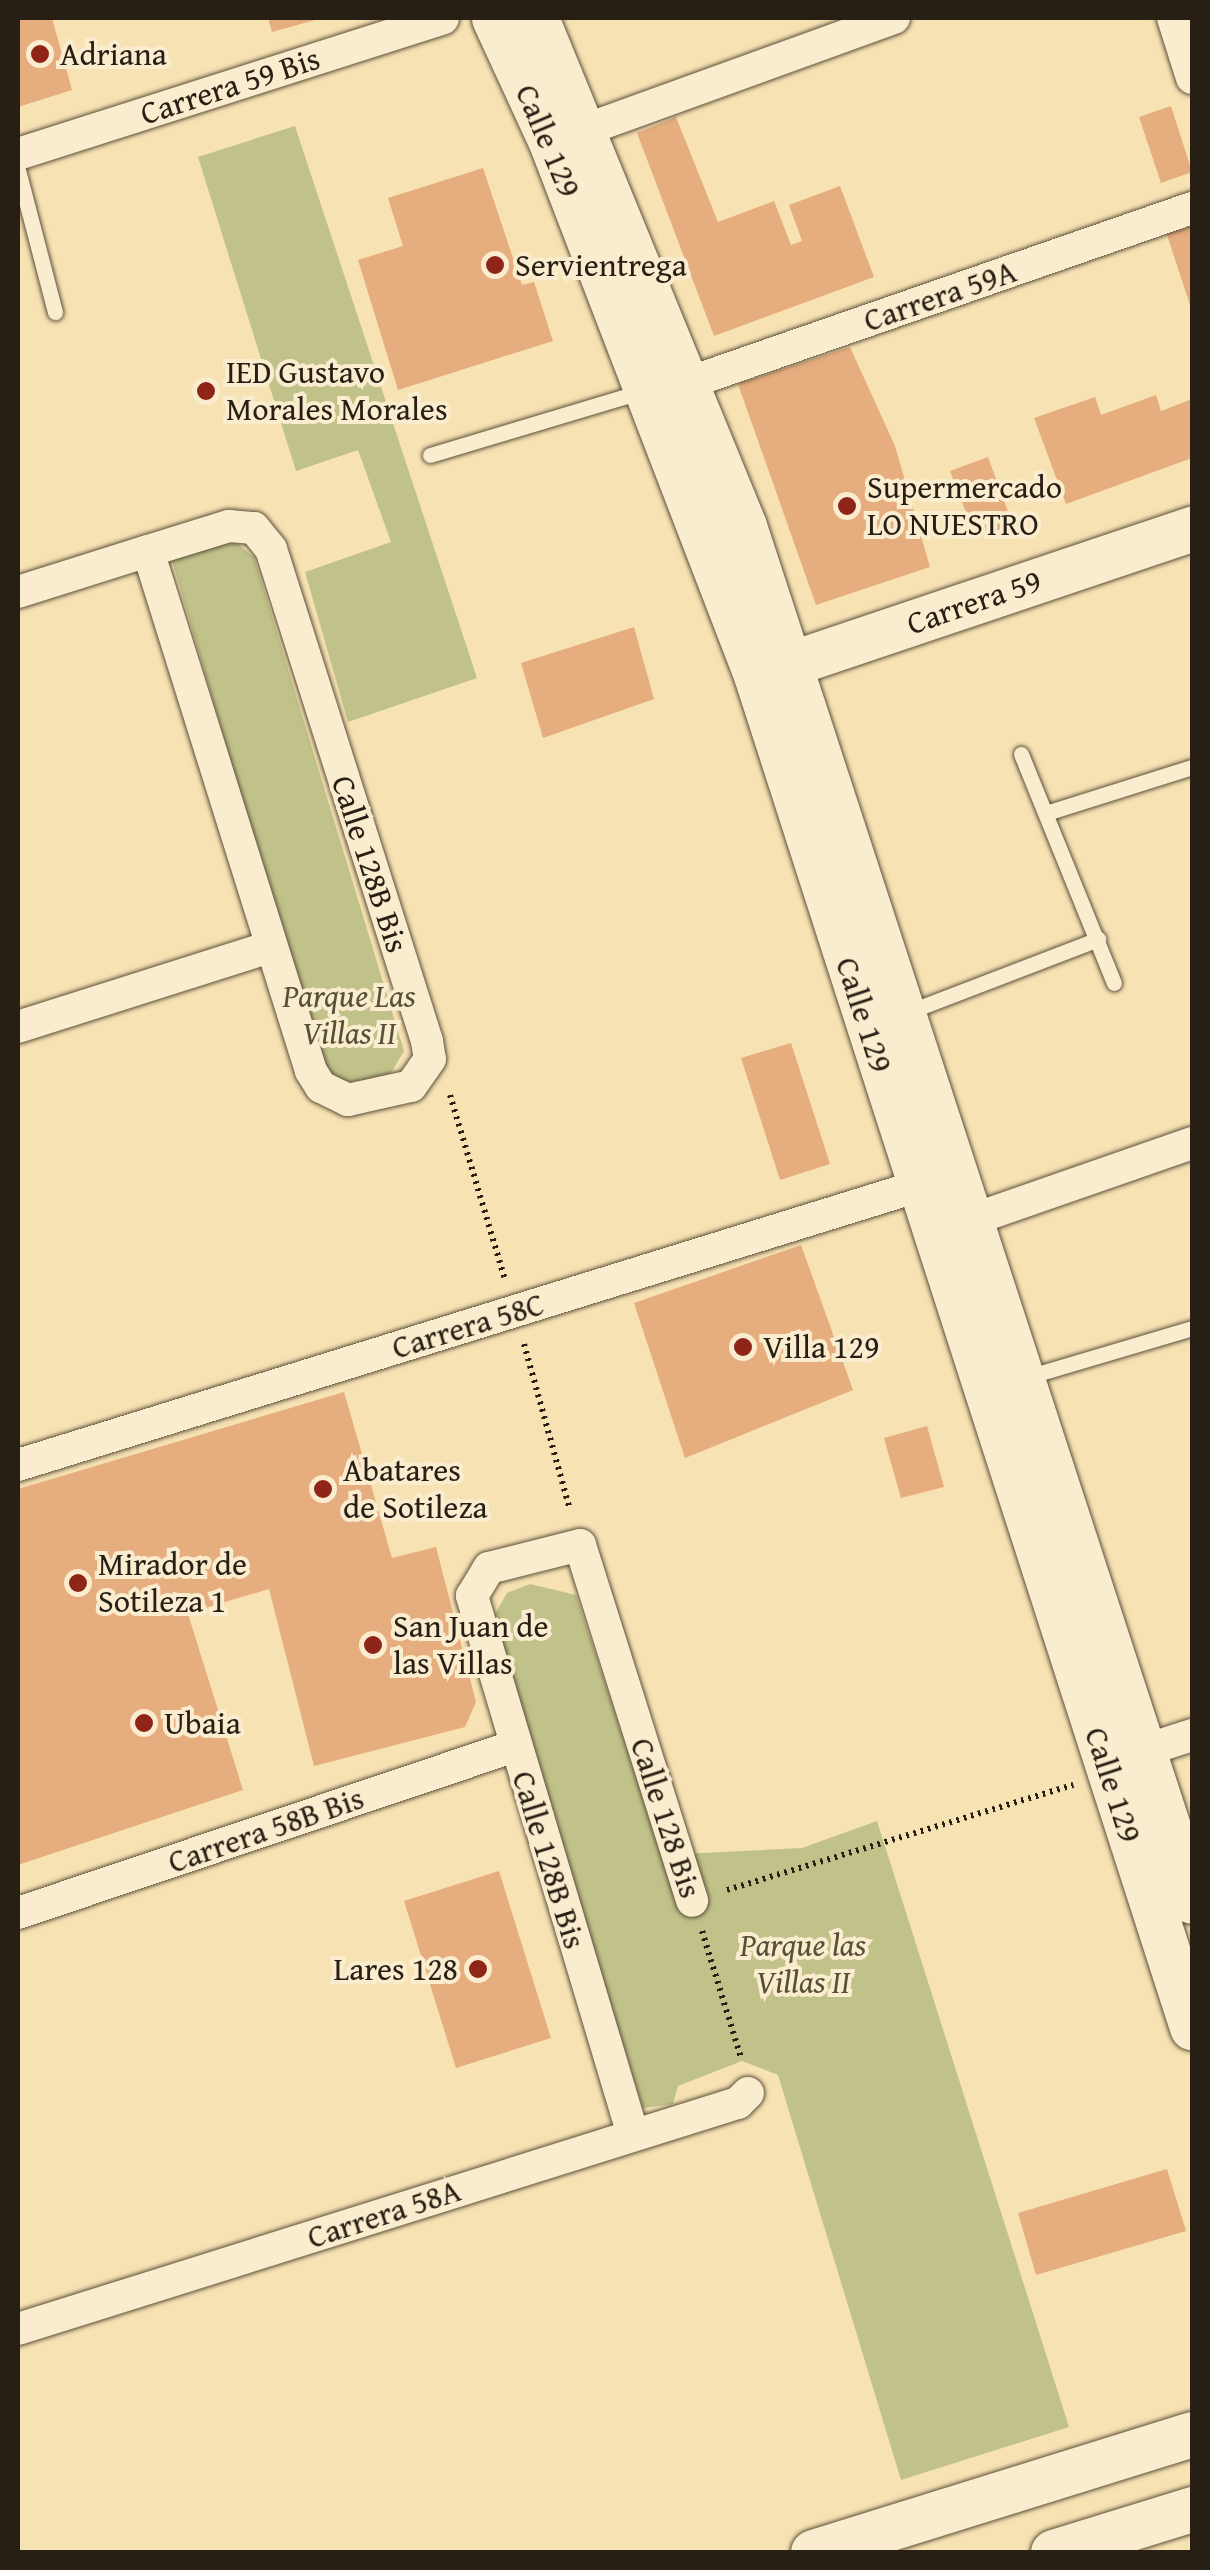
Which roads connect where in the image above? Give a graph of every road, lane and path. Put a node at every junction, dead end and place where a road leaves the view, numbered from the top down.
1 (443, 18) edge
2 (494, 18) edge
3 (536, 18) edge
4 (894, 18) edge
5 (1173, 18) edge
6 (1192, 78) edge
7 (569, 136) junction
8 (18, 154) edge
9 (18, 170) edge
10 (1192, 208) edge
11 (55, 312) dead end
12 (668, 387) junction
13 (430, 455) dead end
14 (1192, 529) edge
15 (148, 551) junction
16 (18, 592) edge
17 (774, 670) junction
18 (1021, 754) dead end
19 (1192, 767) edge
20 (1046, 814) junction
21 (1098, 939) junction
22 (270, 947) junction
23 (1114, 983) dead end
24 (904, 1014) junction
25 (18, 1027) edge
26 (1192, 1143) edge
27 (919, 1186) junction
28 (953, 1226) junction
29 (1192, 1328) edge
30 (1023, 1378) junction
31 (18, 1465) edge
32 (474, 1584) joint
33 (1192, 1735) edge
34 (515, 1746) junction
35 (1119, 1763) junction
36 (692, 1901) junction
37 (1192, 1901) edge
38 (18, 1913) edge
39 (1192, 2027) edge
40 (748, 2093) joint
41 (633, 2135) junction
42 (18, 2329) edge
43 (1192, 2434) edge
44 (1192, 2509) edge
45 (813, 2552) edge
46 (1053, 2552) edge

1 - 8 street, Carrera 59 Bis
2 - 7 main road, Calle 129
3 - 7 main road, Calle 129
4 - 7 street
5 - 6 street
7 - 12 main road, Calle 129
9 - 11 lane
10 - 12 street, Carrera 59A
12 - 13 lane
12 - 17 main road, Calle 129
14 - 17 main road, Carrera 59
15 - 16 street
15 - 22 street, Calle 128B Bis
15 - 22 street, Calle 128B Bis
17 - 24 main road, Calle 129
17 - 27 main road, Calle 129
18 - 20 lane
19 - 20 lane
20 - 21 lane
21 - 23 lane
21 - 24 lane
22 - 25 street
24 - 28 main road, Calle 129
26 - 28 street
27 - 28 main road, Calle 129
27 - 31 street, Carrera 58C
28 - 30 main road, Calle 129
28 - 35 main road, Calle 129
29 - 30 lane
30 - 35 main road, Calle 129
32 - 34 street, Calle 128B Bis
32 - 36 street, Calle 128 Bis
33 - 35 street
34 - 38 street, Carrera 58B Bis
34 - 41 street, Calle 128B Bis
35 - 36 path
35 - 37 main road, Calle 129
35 - 39 main road, Calle 129
36 - 40 path, Calle 128 Bis
40 - 41 street, Carrera 58A
41 - 42 street, Carrera 58A
43 - 45 main road
44 - 46 main road

